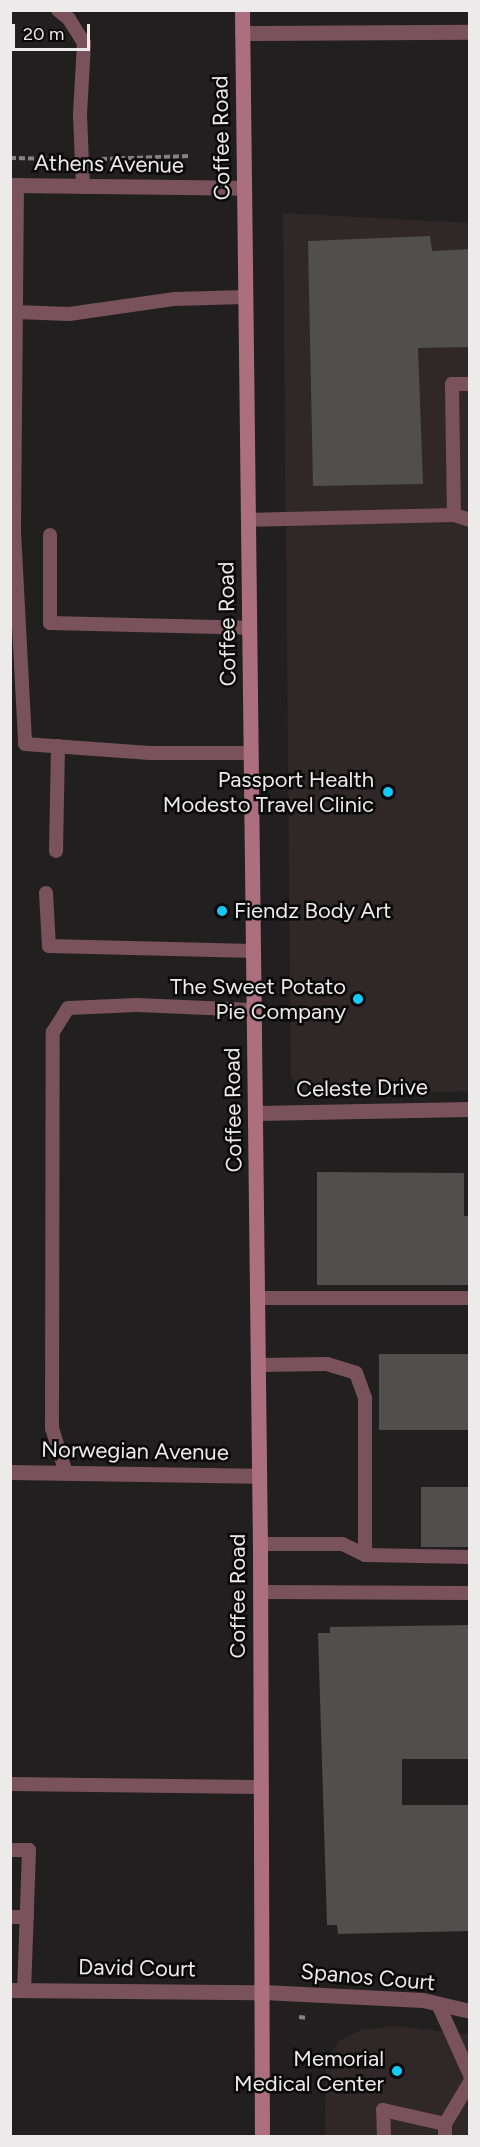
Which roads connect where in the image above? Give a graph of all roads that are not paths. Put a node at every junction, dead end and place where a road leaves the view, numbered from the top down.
1 (58, 10) edge
2 (242, 10) edge
3 (470, 32) edge
4 (242, 33) junction
5 (14, 185) edge
6 (83, 187) junction
7 (244, 188) junction
8 (245, 297) junction
9 (16, 312) junction
10 (470, 384) edge
11 (454, 515) junction
12 (248, 520) junction
13 (470, 520) edge
14 (50, 535) dead end
15 (249, 628) junction
16 (58, 746) junction
17 (251, 753) junction
18 (56, 850) dead end
19 (46, 893) dead end
20 (254, 951) junction
21 (254, 1011) junction
22 (470, 1109) edge
23 (256, 1113) junction
24 (258, 1298) junction
25 (470, 1298) edge
26 (258, 1365) junction
27 (10, 1472) edge
28 (66, 1473) junction
29 (259, 1476) junction
30 (260, 1544) junction
31 (365, 1555) junction
32 (470, 1557) edge
33 (260, 1592) junction
34 (470, 1593) edge
35 (10, 1784) edge
36 (262, 1787) junction
37 (10, 1850) edge
38 (10, 1917) edge
39 (27, 1917) junction
40 (17, 1990) edge
41 (263, 1992) junction
42 (438, 2004) junction
43 (470, 2011) edge
44 (470, 2075) edge
45 (470, 2082) edge
46 (445, 2130) edge
47 (262, 2136) edge
48 (384, 2136) edge

1 - 6 lane
2 - 4 main road, Coffee Road
3 - 4 street
4 - 7 main road, Coffee Road
5 - 6 street, Athens Avenue
5 - 9 lane
6 - 7 street, Athens Avenue
7 - 8 main road, Coffee Road
8 - 9 lane
8 - 12 main road, Coffee Road
9 - 16 lane
10 - 11 lane
11 - 12 lane
11 - 13 lane
12 - 15 main road, Coffee Road
14 - 15 lane
15 - 17 main road, Coffee Road
16 - 17 lane
16 - 18 lane
17 - 20 main road, Coffee Road
19 - 20 lane
20 - 21 main road, Coffee Road
21 - 23 main road, Coffee Road
21 - 28 lane
22 - 23 street, Celeste Drive
23 - 24 main road, Coffee Road
24 - 25 lane
24 - 26 main road, Coffee Road
26 - 29 main road, Coffee Road
26 - 31 lane
27 - 28 street, Norwegian Avenue
28 - 29 street, Norwegian Avenue
29 - 30 main road, Coffee Road
30 - 31 lane
30 - 33 main road, Coffee Road
31 - 32 lane
33 - 34 lane
33 - 36 main road, Coffee Road
35 - 36 lane
36 - 41 main road, Coffee Road
37 - 39 lane
38 - 39 lane
39 - 40 lane
40 - 41 street, David Court
41 - 42 street, Spanos Court
41 - 47 main road, Coffee Road
42 - 43 street, Spanos Court
42 - 44 lane
45 - 46 lane
46 - 48 lane

